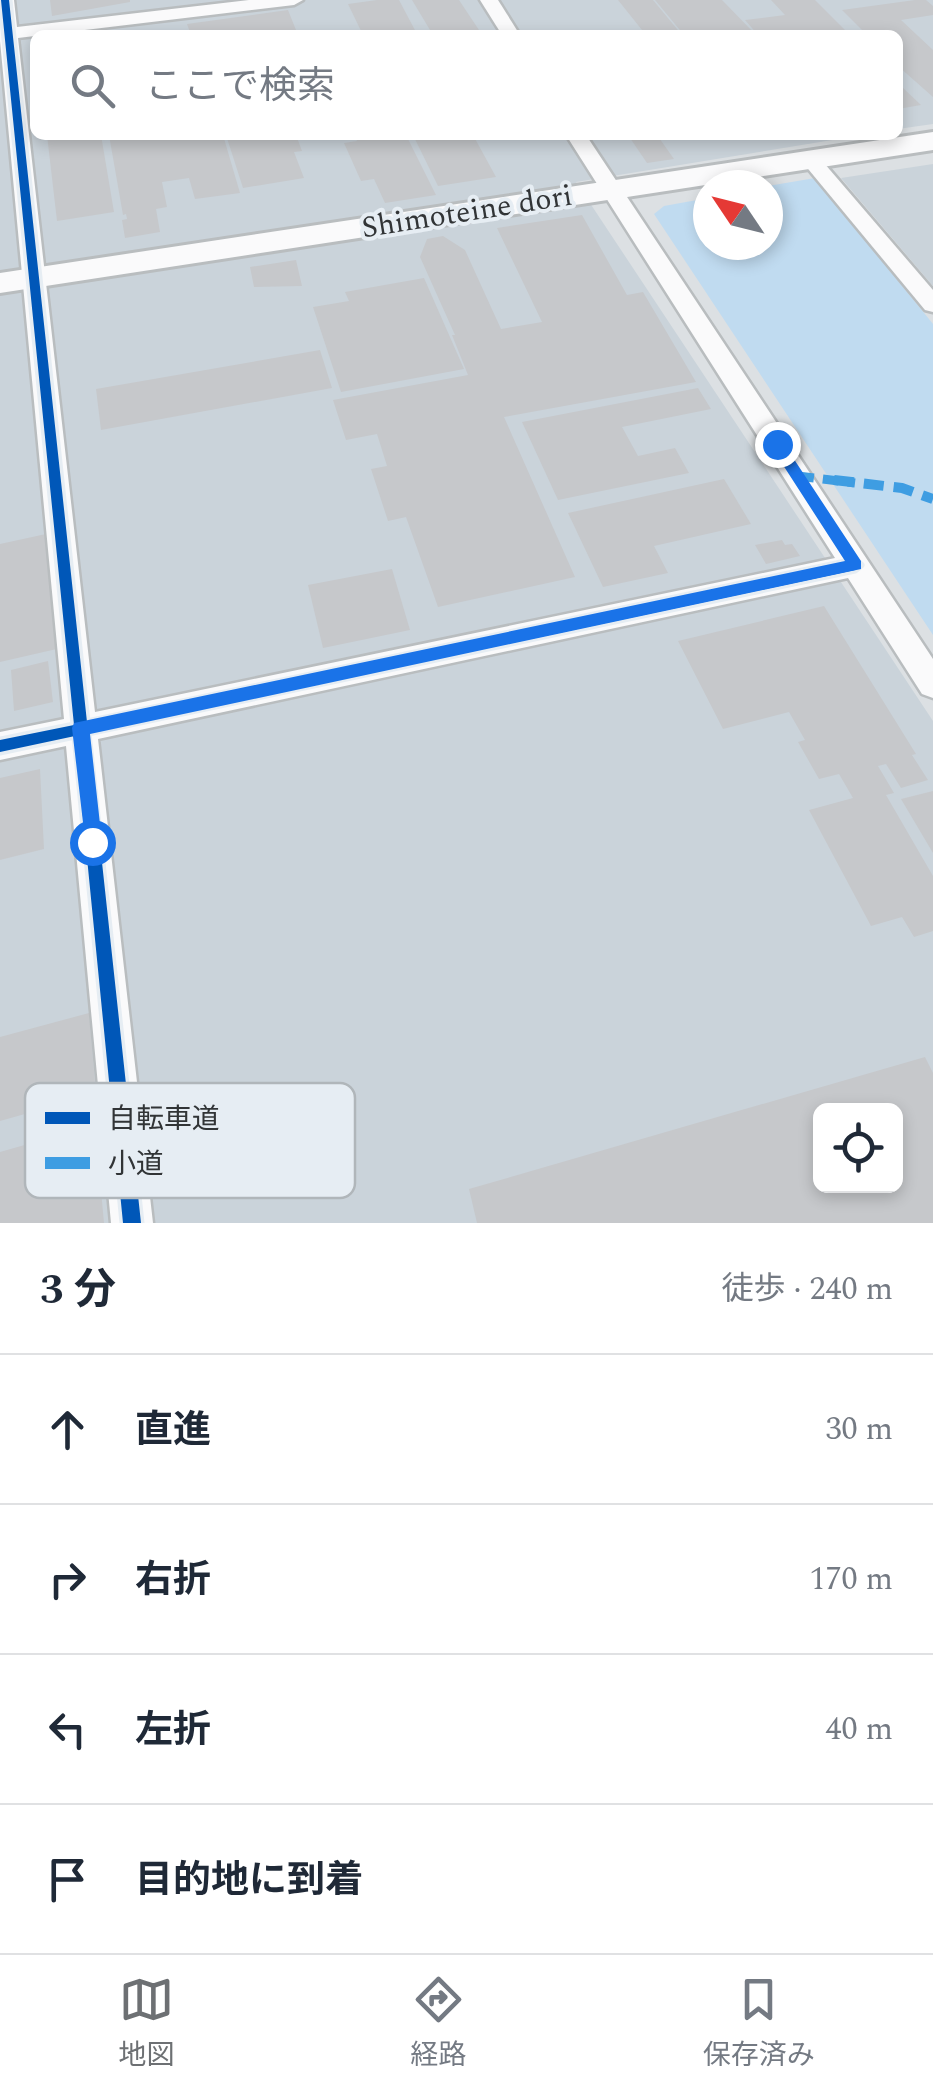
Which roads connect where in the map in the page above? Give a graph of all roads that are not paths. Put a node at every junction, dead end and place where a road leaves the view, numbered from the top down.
1 (5, 0) edge
2 (294, 0) edge
3 (489, 0) edge
4 (38, 30) edge
5 (509, 30) edge
6 (30, 31) edge
7 (4, 34) edge
8 (579, 140) edge
9 (933, 141) edge
10 (811, 160) junction
11 (612, 190) junction
12 (34, 278) junction
13 (0, 283) edge
14 (933, 305) edge
15 (855, 565) junction
16 (933, 684) edge
17 (80, 728) junction
18 (0, 746) edge
19 (117, 1083) edge
20 (129, 1198) edge
21 (132, 1223) edge

1 - 7 street
2 - 4 street
3 - 5 street
6 - 7 street
7 - 12 street
8 - 11 street
9 - 10 main road, Shimoteine dori
10 - 11 main road, Shimoteine dori
10 - 14 street
11 - 12 main road, Shimoteine dori
11 - 15 street
12 - 13 main road, Shimoteine dori
12 - 17 street
15 - 16 street
15 - 17 street
17 - 18 street
17 - 19 street
20 - 21 street

